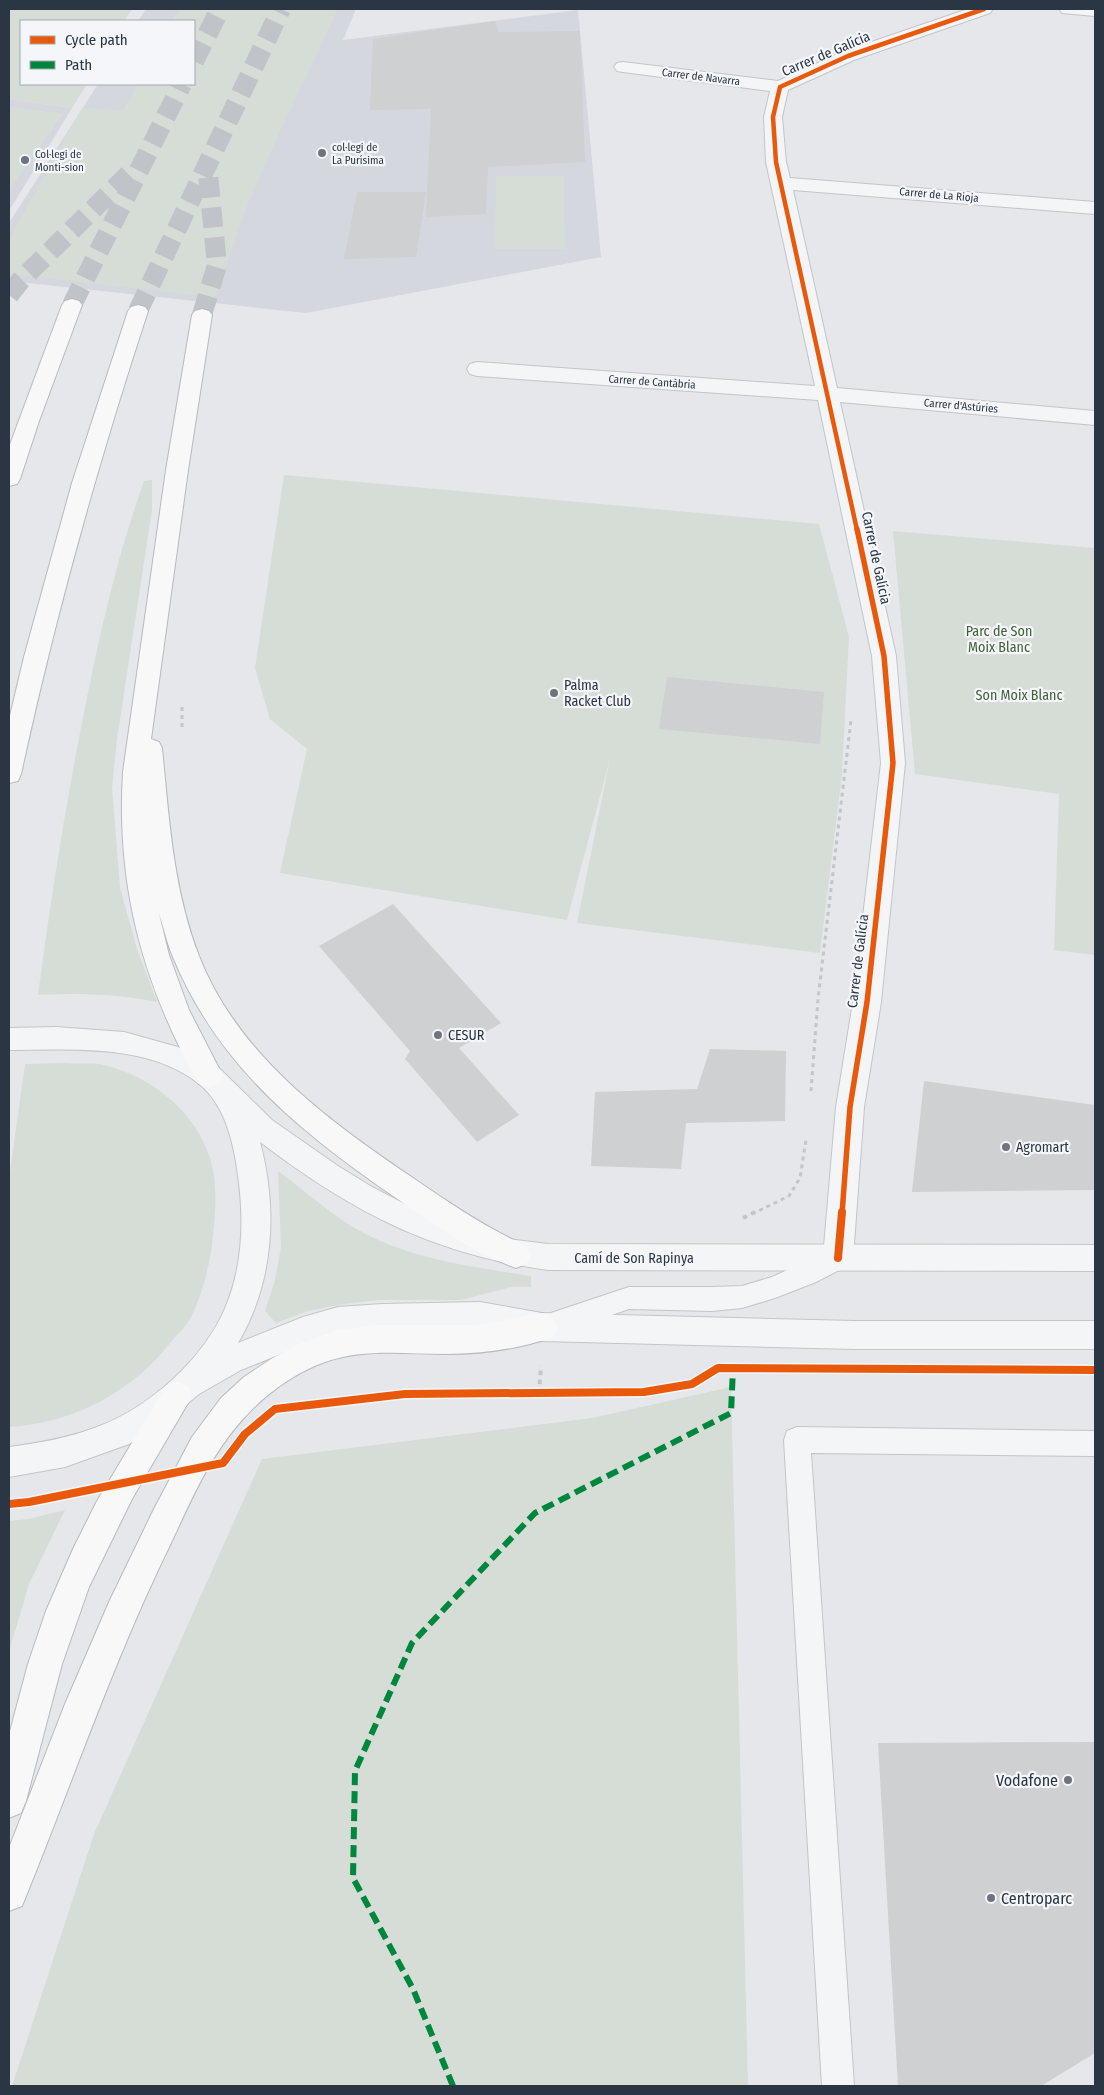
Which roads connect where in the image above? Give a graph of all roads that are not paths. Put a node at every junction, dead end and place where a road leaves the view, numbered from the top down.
1 (984, 9) edge
2 (1068, 9) edge
3 (1095, 11) edge
4 (623, 68) dead end
5 (780, 87) junction
6 (782, 183) junction
7 (1095, 208) edge
8 (72, 305) tunnel mouth
9 (138, 311) tunnel mouth
10 (202, 315) tunnel mouth
11 (477, 369) dead end
12 (828, 394) junction
13 (1095, 418) edge
14 (9, 479) edge
15 (144, 695) junction
16 (9, 774) edge
17 (9, 1040) edge
18 (215, 1083) junction
19 (516, 1255) junction
20 (838, 1258) junction
21 (1095, 1258) edge
22 (542, 1327) junction
23 (1095, 1335) edge
24 (184, 1390) junction
25 (1095, 1443) edge
26 (9, 1462) edge
27 (9, 1800) edge
28 (9, 1893) edge
29 (838, 2086) edge

1 - 5 street, Carrer de Galícia
2 - 3 street
4 - 5 street, Carrer de Navarra
5 - 6 street, Carrer de Galícia
6 - 7 street, Carrer de La Rioja
6 - 12 street, Carrer de Galícia
8 - 14 highway
9 - 16 highway
10 - 15 highway
11 - 12 street, Carrer de Cantàbria
12 - 13 street, Carrer d'Astúries
12 - 20 street, Carrer de Galícia
15 - 18 highway
15 - 19 highway
17 - 18 street, Camí de Son Rapinya
18 - 19 street, Camí de Son Rapinya
18 - 24 street
19 - 20 street, Camí de Son Rapinya
20 - 21 street, Camí de Son Rapinya
20 - 22 lane
22 - 23 street
22 - 24 street
22 - 28 highway
24 - 26 street
24 - 27 highway
25 - 29 lane

